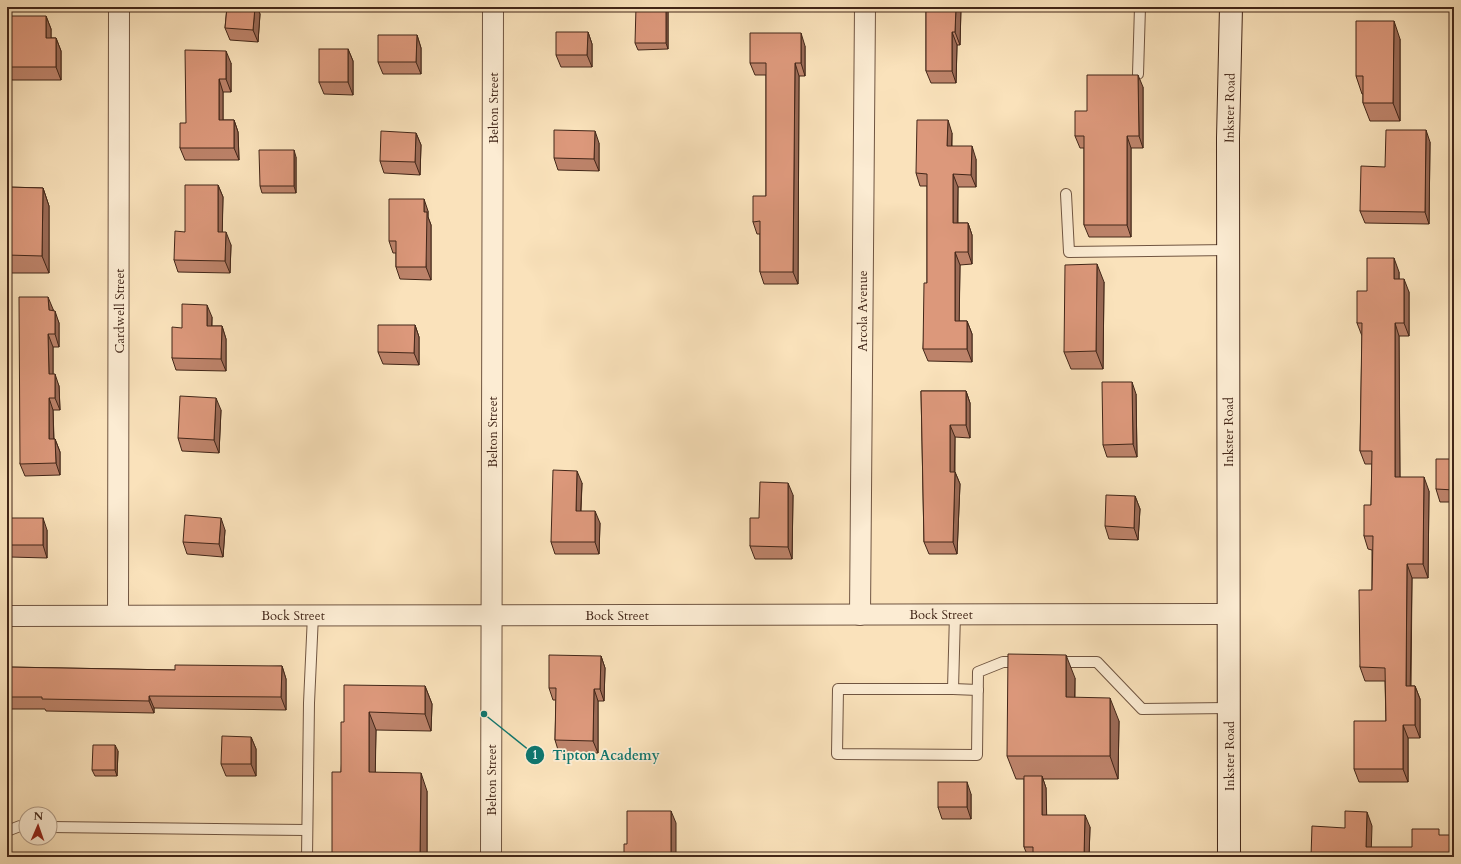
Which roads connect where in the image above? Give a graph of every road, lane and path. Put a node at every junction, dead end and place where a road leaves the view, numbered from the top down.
1 (119, 7) edge
2 (493, 7) edge
3 (865, 7) edge
4 (1140, 7) edge
5 (1231, 7) edge
6 (1138, 74) edge
7 (1066, 194) dead end
8 (1229, 250) junction
9 (492, 614) junction
10 (955, 614) junction
11 (1228, 614) junction
12 (313, 615) junction
13 (860, 615) junction
14 (7, 616) edge
15 (118, 616) junction
16 (953, 689) junction
17 (978, 690) junction
18 (1228, 708) junction
19 (18, 827) edge
20 (58, 827) edge
21 (307, 830) junction
22 (7, 831) edge
23 (307, 857) edge
24 (491, 857) edge
25 (1229, 857) edge

1 - 15 street, Cardwell Street
2 - 9 street, Belton Street
3 - 13 street, Arcola Avenue
4 - 6 lane
5 - 8 main road, Inkster Road
7 - 8 lane
8 - 11 main road, Inkster Road
9 - 12 street, Bock Street
9 - 13 street, Bock Street
9 - 24 street, Belton Street
10 - 11 street, Bock Street
10 - 13 street, Bock Street
10 - 16 lane
11 - 18 main road, Inkster Road
12 - 15 street, Bock Street
12 - 21 lane
14 - 15 street, Bock Street
16 - 17 lane
16 - 17 lane
17 - 18 lane
18 - 25 main road, Inkster Road
19 - 22 lane
20 - 21 lane
21 - 23 lane

